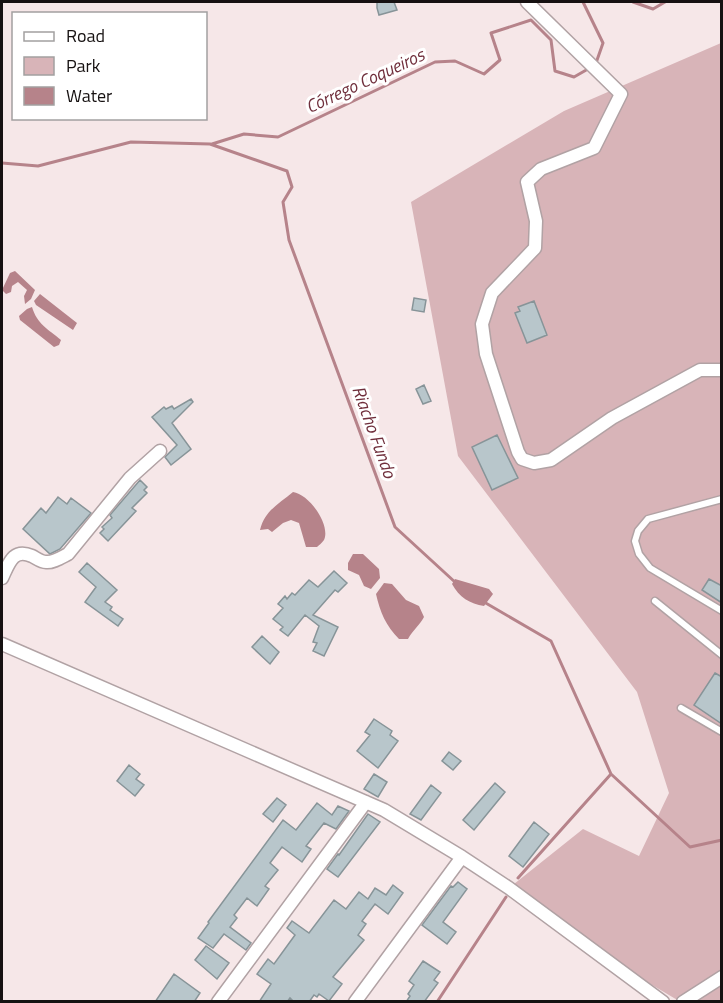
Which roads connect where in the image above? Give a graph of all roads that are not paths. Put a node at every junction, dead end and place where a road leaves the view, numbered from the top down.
1 (527, 2) edge
2 (722, 369) edge
3 (160, 451) dead end
4 (722, 500) edge
5 (2, 578) edge
6 (655, 601) dead end
7 (722, 611) edge
8 (2, 644) edge
9 (722, 656) edge
10 (681, 708) dead end
11 (722, 732) edge
12 (366, 802) junction
13 (462, 857) junction
14 (722, 977) edge
15 (218, 1002) edge
16 (355, 1002) edge
17 (663, 1002) edge
18 (683, 1002) edge

1 - 2 street
3 - 5 street
4 - 7 lane
6 - 9 lane
8 - 12 street
10 - 11 lane
12 - 13 street
12 - 15 street
13 - 16 street
13 - 17 street
14 - 18 street

